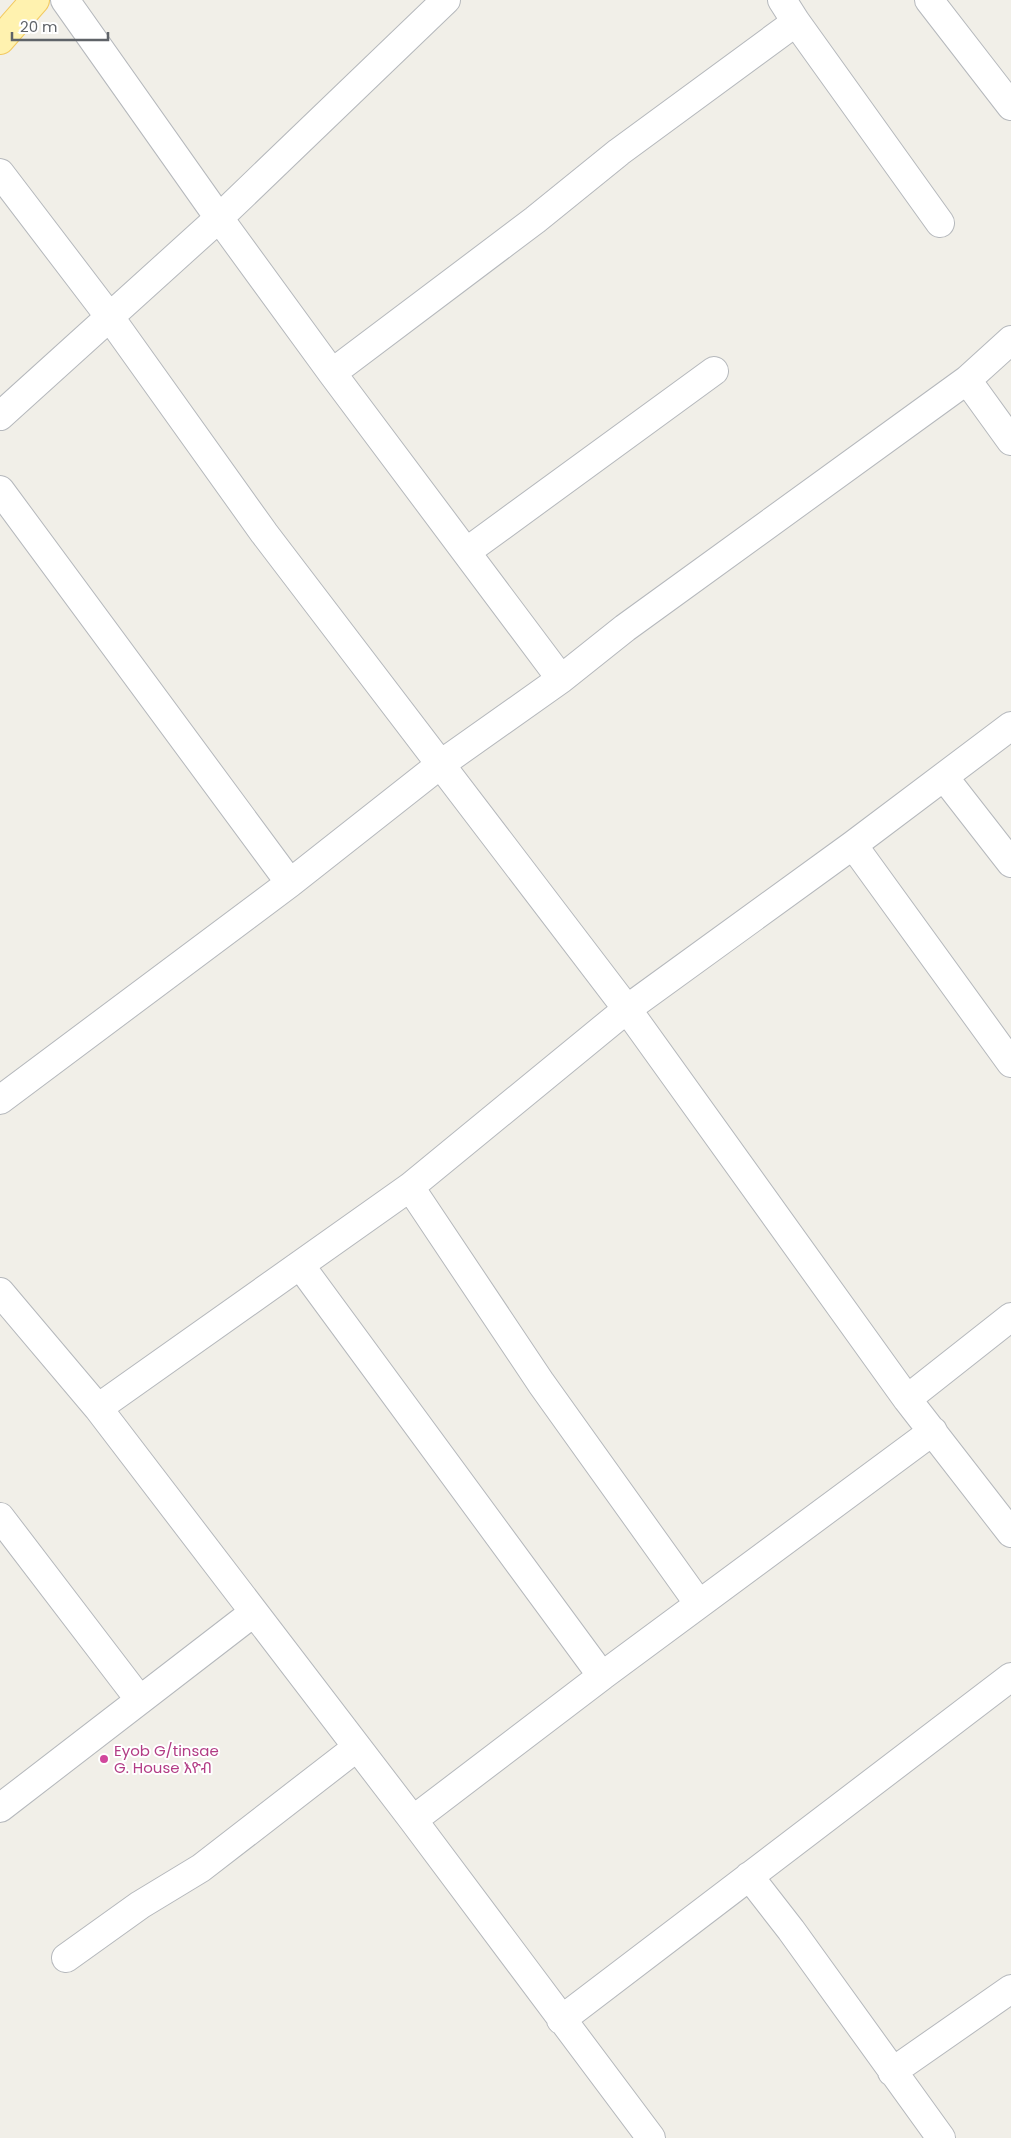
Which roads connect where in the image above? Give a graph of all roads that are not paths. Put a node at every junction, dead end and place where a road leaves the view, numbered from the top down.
1 (35, 0) edge
2 (64, 0) edge
3 (446, 0) edge
4 (929, 0) edge
5 (789, 11) edge
6 (0, 40) edge
7 (1011, 106) edge
8 (0, 173) edge
9 (219, 218) junction
10 (940, 223) dead end
11 (109, 316) junction
12 (1011, 340) edge
13 (714, 371) dead end
14 (332, 373) junction
15 (967, 380) junction
16 (0, 416) edge
17 (1011, 442) edge
18 (0, 490) edge
19 (466, 552) junction
20 (561, 679) junction
21 (1011, 726) edge
22 (441, 764) junction
23 (944, 777) junction
24 (853, 846) junction
25 (1011, 863) edge
26 (290, 883) junction
27 (627, 1009) junction
28 (1011, 1063) edge
29 (0, 1100) edge
30 (410, 1187) junction
31 (300, 1265) junction
32 (1, 1298) edge
33 (1011, 1317) edge
34 (907, 1399) junction
35 (98, 1408) junction
36 (933, 1431) junction
37 (0, 1517) edge
38 (1011, 1533) edge
39 (699, 1604) junction
40 (253, 1613) junction
41 (602, 1676) junction
42 (1011, 1677) edge
43 (139, 1699) junction
44 (356, 1748) junction
45 (0, 1808) edge
46 (413, 1820) junction
47 (748, 1876) junction
48 (66, 1958) dead end
49 (1011, 1990) edge
50 (561, 2020) junction
51 (892, 2072) junction
52 (652, 2138) edge
53 (942, 2138) edge

1 - 6 main road
2 - 9 street
3 - 9 street
4 - 7 street
5 - 10 street
5 - 14 street
8 - 11 street
9 - 11 street
9 - 14 street
11 - 16 street
11 - 22 street
12 - 15 street
13 - 19 street
14 - 19 street
15 - 17 street
15 - 20 street
18 - 26 street
19 - 20 street
20 - 22 street
21 - 23 street
22 - 26 street
22 - 27 street
23 - 24 street
23 - 25 street
24 - 27 street
24 - 28 street
26 - 29 street
27 - 30 street
27 - 34 street
30 - 31 street
30 - 39 street
31 - 35 street
31 - 41 street
32 - 35 street
33 - 34 street
34 - 36 street
35 - 40 street
36 - 38 street
36 - 39 street
37 - 43 street
39 - 41 street
40 - 43 street
40 - 44 street
41 - 46 street
42 - 47 street
43 - 45 street
44 - 46 street
44 - 48 street
46 - 50 street
47 - 50 street
47 - 51 street
49 - 51 street
50 - 52 street
51 - 53 street

